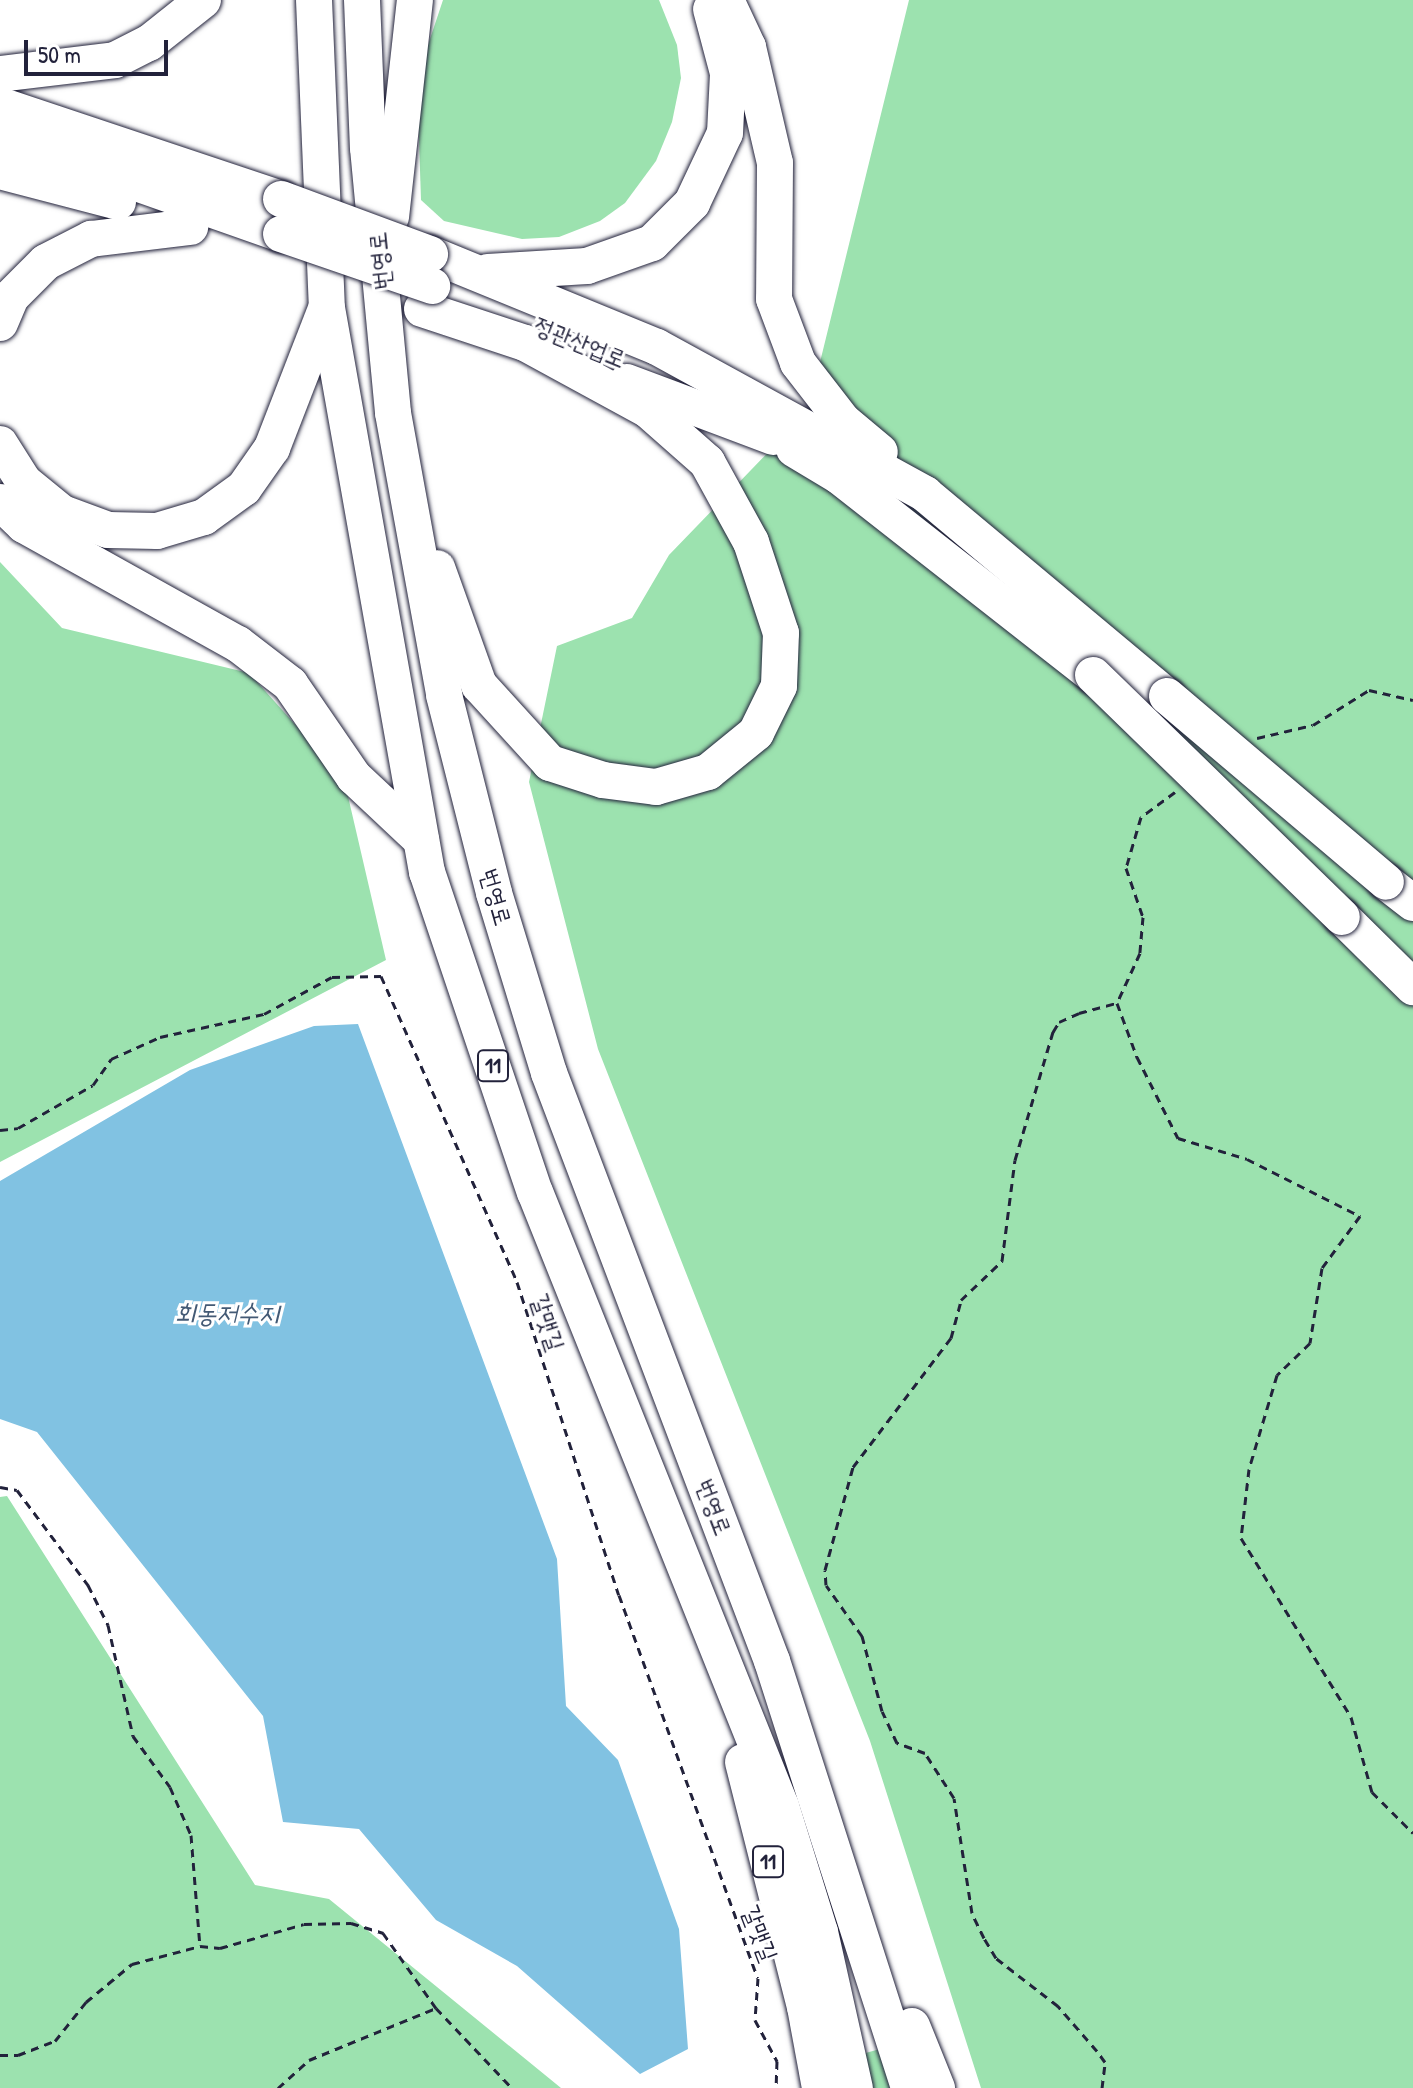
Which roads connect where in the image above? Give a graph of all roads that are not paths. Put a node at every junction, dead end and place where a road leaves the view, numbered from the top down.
1 (203, 0) edge
2 (314, 0) edge
3 (362, 0) edge
4 (415, 0) edge
5 (708, 0) edge
6 (726, 0) edge
7 (0, 74) edge
8 (0, 105) edge
9 (0, 135) edge
10 (0, 171) edge
11 (190, 227) junction
12 (282, 231) junction
13 (473, 272) junction
14 (428, 283) junction
15 (384, 298) junction
16 (327, 308) junction
17 (0, 323) edge
18 (525, 343) junction
19 (773, 437) junction
20 (0, 444) edge
21 (403, 474) junction
22 (925, 494) junction
23 (0, 502) edge
24 (421, 840) junction
25 (1399, 893) edge
26 (1413, 987) edge
27 (710, 1637) junction
28 (803, 1753) junction
29 (820, 2088) edge
30 (855, 2088) edge
31 (909, 2088) edge
32 (937, 2088) edge

1 - 7 highway
2 - 16 highway, 11
3 - 15 highway, 번영로 / 11
4 - 15 highway
5 - 13 highway
6 - 22 highway
8 - 12 highway
9 - 12 highway
10 - 11 highway
11 - 12 highway
11 - 17 highway
12 - 14 highway, bridge
12 - 14 highway
13 - 14 highway, 정관산업로
13 - 22 highway, 정관산업로
14 - 18 highway
14 - 19 highway, 정관산업로
15 - 21 highway, 번영로 / 11
16 - 20 highway
16 - 24 highway, 11
18 - 19 highway
18 - 21 highway
19 - 26 highway, 정관산업로, bridge
21 - 28 highway, 번영로 / 11
22 - 25 highway, 정관산업로, bridge
23 - 24 highway
24 - 27 highway, 11
27 - 29 highway, 11
27 - 30 highway, 11
28 - 31 highway, 번영로 / 11
28 - 32 highway, 번영로 / 11

